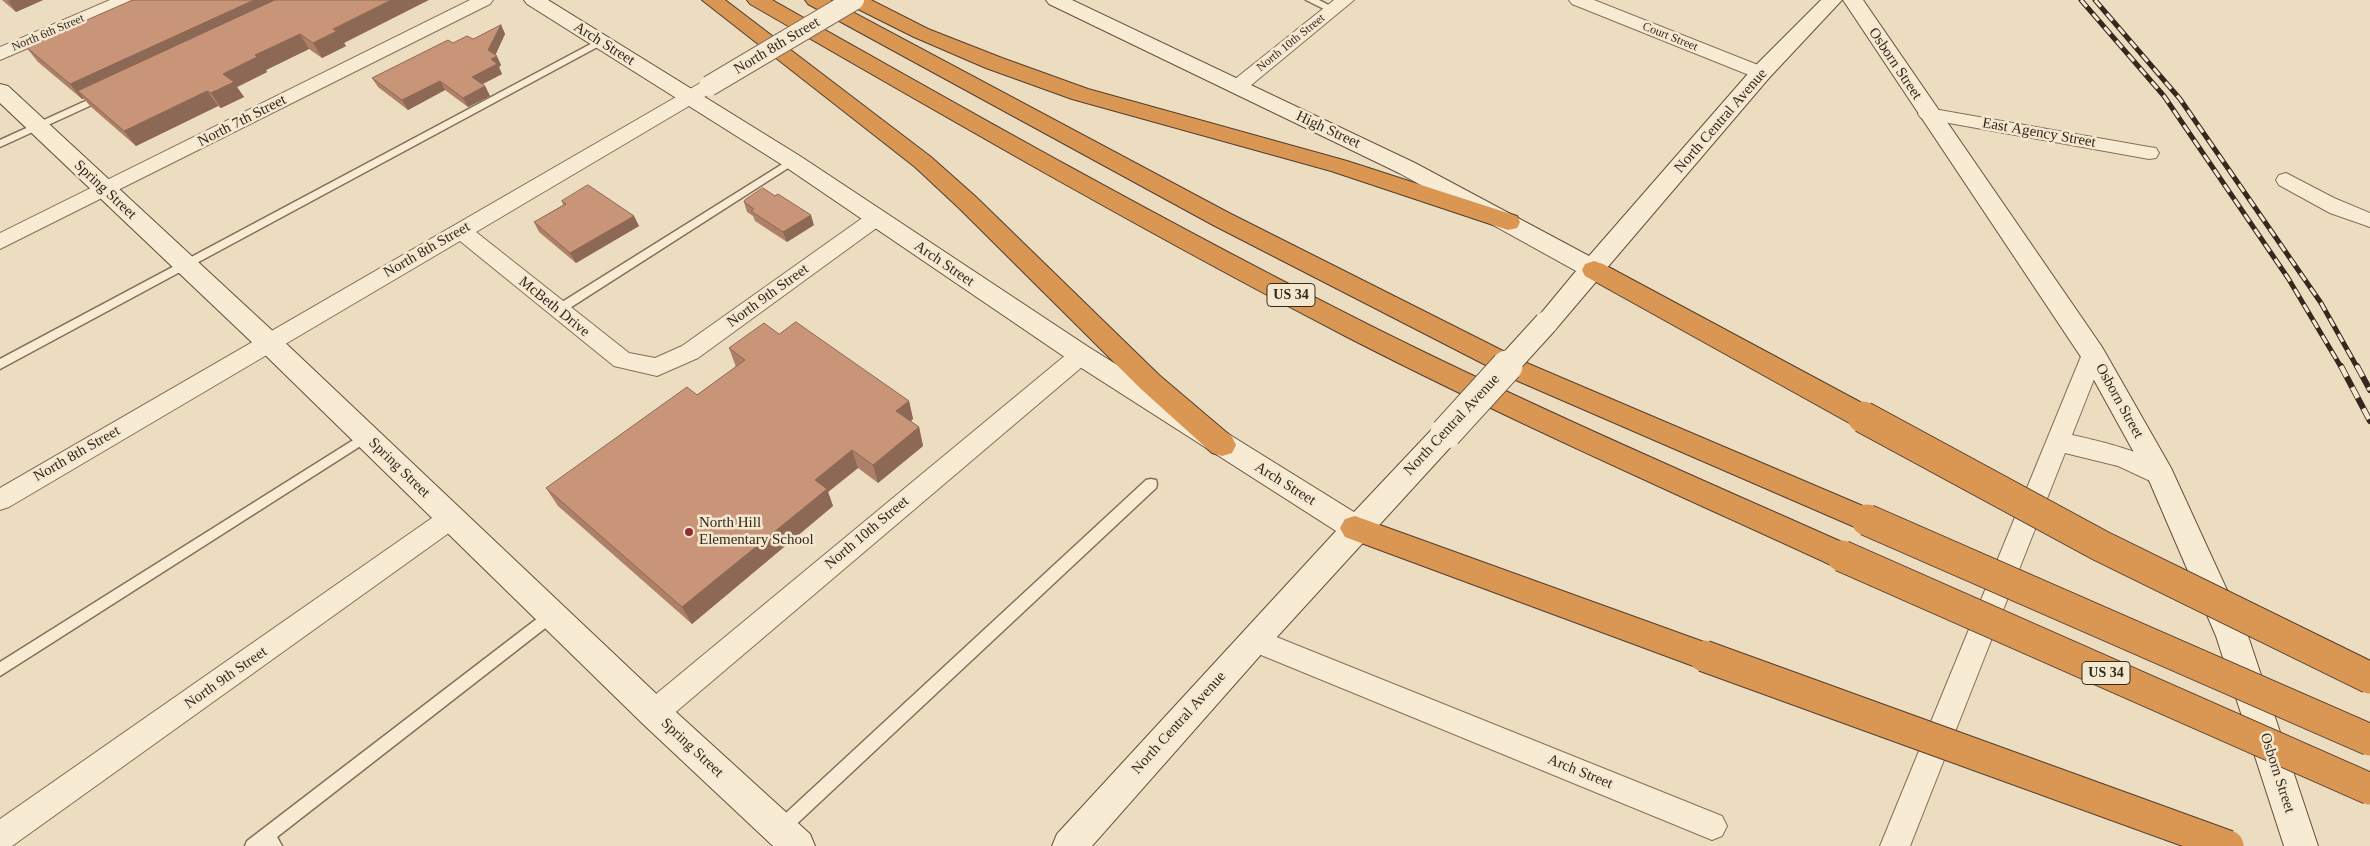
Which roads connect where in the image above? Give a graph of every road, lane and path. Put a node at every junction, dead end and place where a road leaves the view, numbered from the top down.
1 (124, 0) edge
2 (484, 0) edge
3 (534, 0) edge
4 (712, 0) edge
5 (757, 0) edge
6 (815, 0) edge
7 (854, 0) edge
8 (1056, 0) edge
9 (1311, 0) edge
10 (1578, 0) edge
11 (1832, 0) edge
12 (1853, 0) edge
13 (1339, 5) edge
14 (600, 42) junction
15 (0, 54) edge
16 (1761, 73) junction
17 (1236, 87) junction
18 (0, 91) edge
19 (699, 92) junction
20 (109, 93) edge
21 (1928, 114) junction
22 (38, 126) junction
23 (0, 144) edge
24 (2149, 153) dead end
25 (792, 161) junction
26 (2286, 180) dead end
27 (104, 190) junction
28 (875, 218) junction
29 (2370, 220) edge
30 (1508, 222) junction
31 (460, 230) junction
32 (0, 242) edge
33 (184, 265) junction
34 (1594, 270) junction
35 (558, 310) junction
36 (268, 342) junction
37 (2092, 354) junction
38 (1081, 355) junction
39 (0, 364) edge
40 (657, 366) joint
41 (366, 437) junction
42 (2058, 442) junction
43 (1222, 445) junction
44 (2160, 476) junction
45 (1150, 484) dead end
46 (0, 500) edge
47 (451, 518) junction
48 (1355, 528) junction
49 (552, 615) junction
50 (1254, 640) junction
51 (0, 670) edge
52 (2370, 678) edge
53 (654, 712) junction
54 (2370, 740) edge
55 (2370, 789) edge
56 (1712, 826) dead end
57 (0, 837) edge
58 (789, 838) edge
59 (270, 841) edge
60 (253, 846) edge
61 (1069, 846) edge
62 (1895, 846) edge
63 (2228, 846) edge
64 (2301, 846) edge

1 - 15 street, North 6th Street
2 - 27 street, North 7th Street
3 - 14 main road, Arch Street
4 - 43 highway
5 - 55 highway, US 34, bridge
6 - 54 highway, US 34, bridge
7 - 19 street, North 8th Street, bridge
7 - 30 highway
8 - 17 main road, High Street
9 - 13 lane
10 - 16 street, Court Street
11 - 16 main road, North Central Avenue
12 - 21 main road, Osborn Street
13 - 17 street, North 10th Street
14 - 19 main road, Arch Street
14 - 33 lane
16 - 34 main road, North Central Avenue
17 - 30 main road, High Street
18 - 22 main road, Spring Street
19 - 25 main road, Arch Street
19 - 31 street, North 8th Street
20 - 22 lane
21 - 24 street, East Agency Street
21 - 37 main road, Osborn Street
22 - 23 lane
22 - 27 main road, Spring Street
25 - 28 main road, Arch Street
25 - 35 lane
26 - 29 street
27 - 32 street, North 7th Street
27 - 33 main road, Spring Street
28 - 38 main road, Arch Street
28 - 40 street, North 9th Street
30 - 34 main road, High Street
31 - 35 street, McBeth Drive
31 - 36 street, North 8th Street
33 - 36 main road, Spring Street
33 - 39 lane
34 - 48 main road, North Central Avenue, bridge
34 - 52 highway, bridge
35 - 40 street, McBeth Drive
36 - 41 main road, Spring Street
36 - 46 street, North 8th Street
37 - 42 street
37 - 44 main road, Osborn Street
38 - 43 main road, Arch Street
38 - 53 street, North 10th Street
41 - 47 main road, Spring Street
41 - 51 lane
42 - 44 street
42 - 62 street
43 - 48 main road, Arch Street
44 - 64 main road, Osborn Street
45 - 58 lane
47 - 49 main road, Spring Street
47 - 57 street, North 9th Street
48 - 50 main road, North Central Avenue
48 - 63 highway, bridge
49 - 53 main road, Spring Street
49 - 59 lane
50 - 56 street, Arch Street
50 - 61 main road, North Central Avenue
53 - 58 main road, Spring Street
59 - 60 lane

